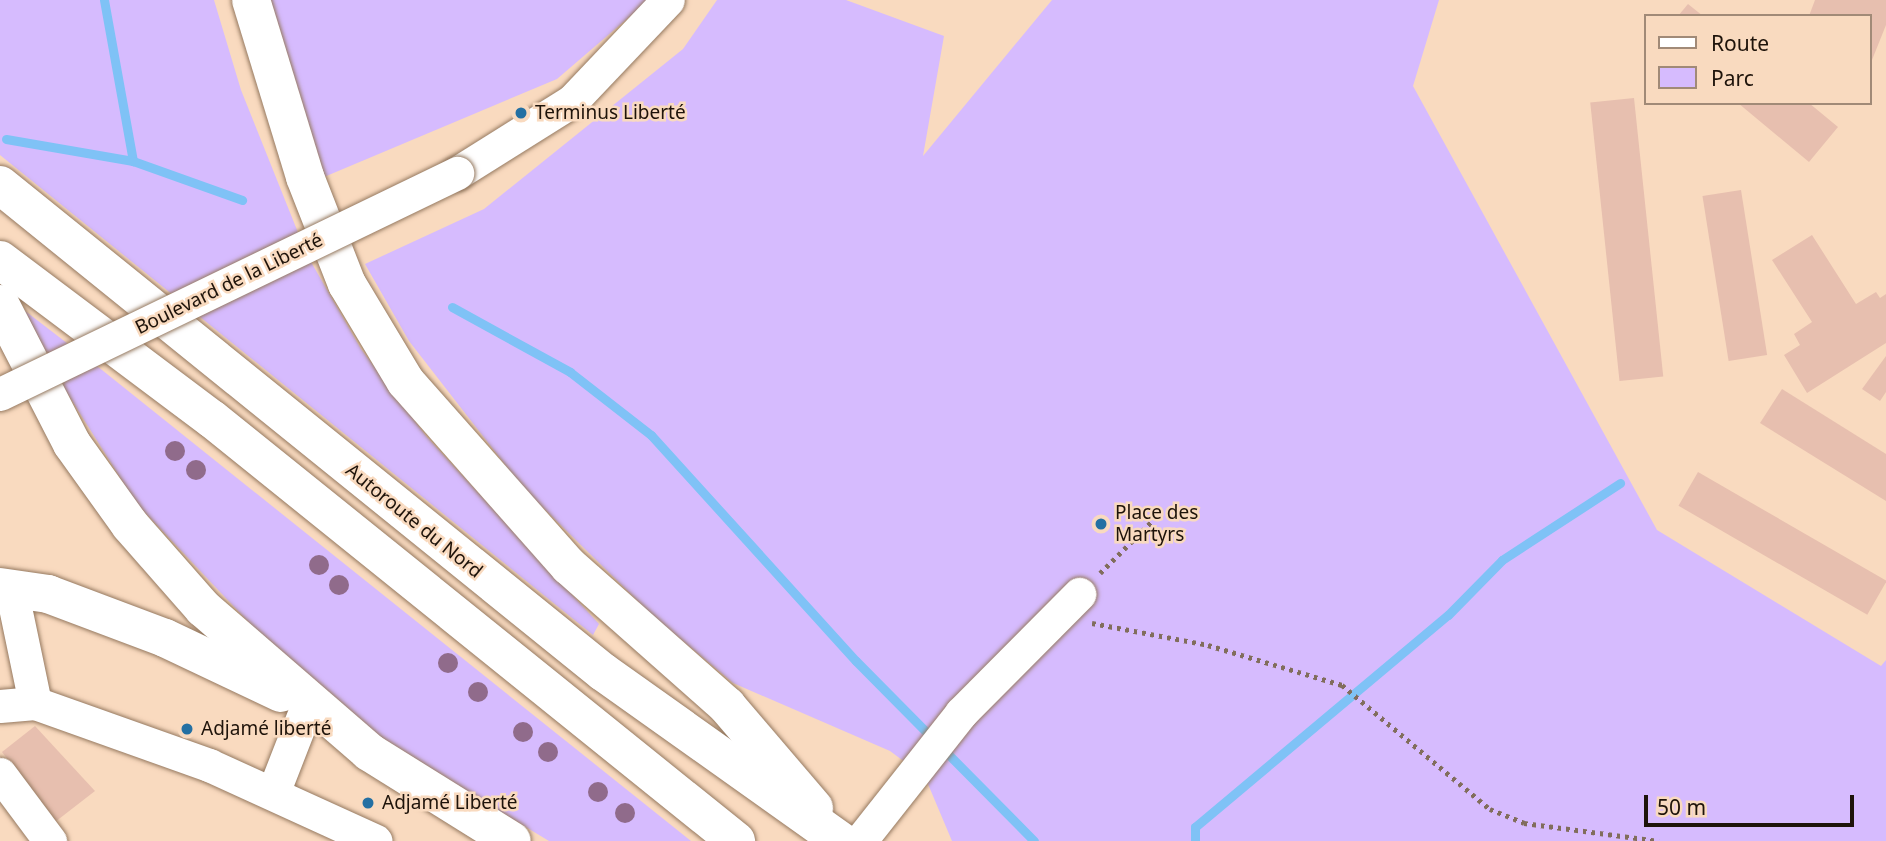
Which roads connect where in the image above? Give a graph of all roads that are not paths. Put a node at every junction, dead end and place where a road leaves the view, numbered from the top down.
1 (251, 0) edge
2 (668, 0) edge
3 (0, 184) edge
4 (0, 260) edge
5 (0, 304) edge
6 (0, 394) edge
7 (5, 587) edge
8 (1068, 605) road end
9 (35, 702) junction
10 (308, 704) junction
11 (0, 706) edge
12 (0, 774) edge
13 (272, 793) junction
14 (846, 840) edge
15 (50, 841) edge
16 (376, 841) edge
17 (512, 841) edge
18 (736, 841) edge

1 - 14 highway
2 - 6 street, Boulevard de la Liberté, bridge
3 - 14 highway, Autoroute du Nord
4 - 18 highway
5 - 10 highway
7 - 9 street
7 - 10 highway
8 - 14 street
9 - 11 street
9 - 13 street
10 - 13 street
10 - 17 highway
12 - 15 street
13 - 16 street

